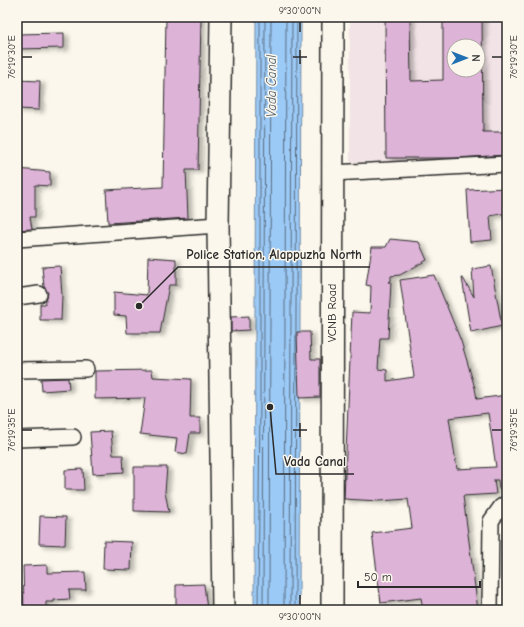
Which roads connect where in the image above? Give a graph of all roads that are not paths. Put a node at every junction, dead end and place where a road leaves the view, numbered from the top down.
1 (221, 17) edge
2 (333, 17) edge
3 (507, 164) edge
4 (332, 173) junction
5 (218, 225) junction
6 (17, 239) edge
7 (39, 294) dead end
8 (17, 297) edge
9 (86, 369) dead end
10 (17, 370) edge
11 (73, 437) dead end
12 (17, 439) edge
13 (507, 503) edge
14 (223, 610) edge
15 (332, 610) edge
16 (490, 610) edge

1 - 5 main road
2 - 4 main road, VCNB Road
3 - 4 street
4 - 15 main road, VCNB Road
5 - 6 street
5 - 14 main road
7 - 8 street
9 - 10 street
11 - 12 street
13 - 16 street

